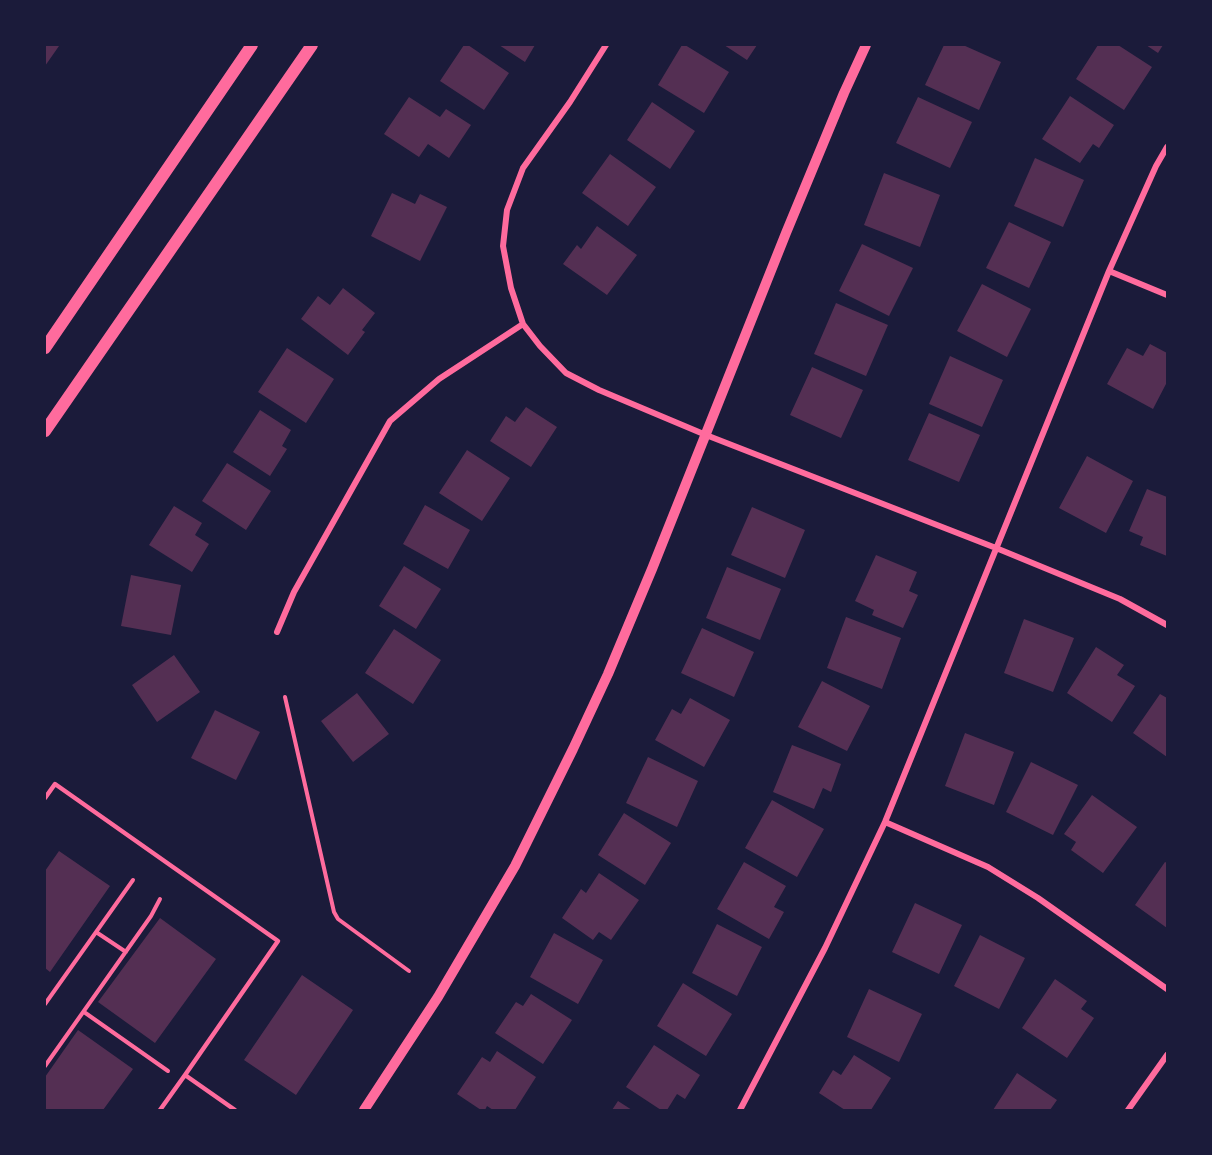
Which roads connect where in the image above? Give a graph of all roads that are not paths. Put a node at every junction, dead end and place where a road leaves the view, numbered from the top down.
1 (252, 45) edge
2 (312, 45) edge
3 (606, 45) edge
4 (866, 45) edge
5 (1167, 147) edge
6 (1109, 271) junction
7 (1167, 295) edge
8 (523, 324) junction
9 (45, 348) edge
10 (45, 431) edge
11 (706, 435) junction
12 (996, 548) junction
13 (1167, 626) edge
14 (277, 632) dead end
15 (45, 798) edge
16 (885, 822) junction
17 (1167, 989) edge
18 (1167, 1055) edge
19 (185, 1075) junction
20 (160, 1110) edge
21 (235, 1110) edge
22 (364, 1110) edge
23 (740, 1110) edge
24 (1128, 1110) edge

1 - 9 main road
2 - 10 main road
3 - 8 street
4 - 11 street
5 - 6 street
6 - 7 street
6 - 12 street
8 - 11 street
8 - 14 street
11 - 12 street
11 - 22 street
12 - 13 street
12 - 16 street
15 - 19 lane
16 - 17 street
16 - 23 street
18 - 24 street
19 - 20 lane
19 - 21 lane

